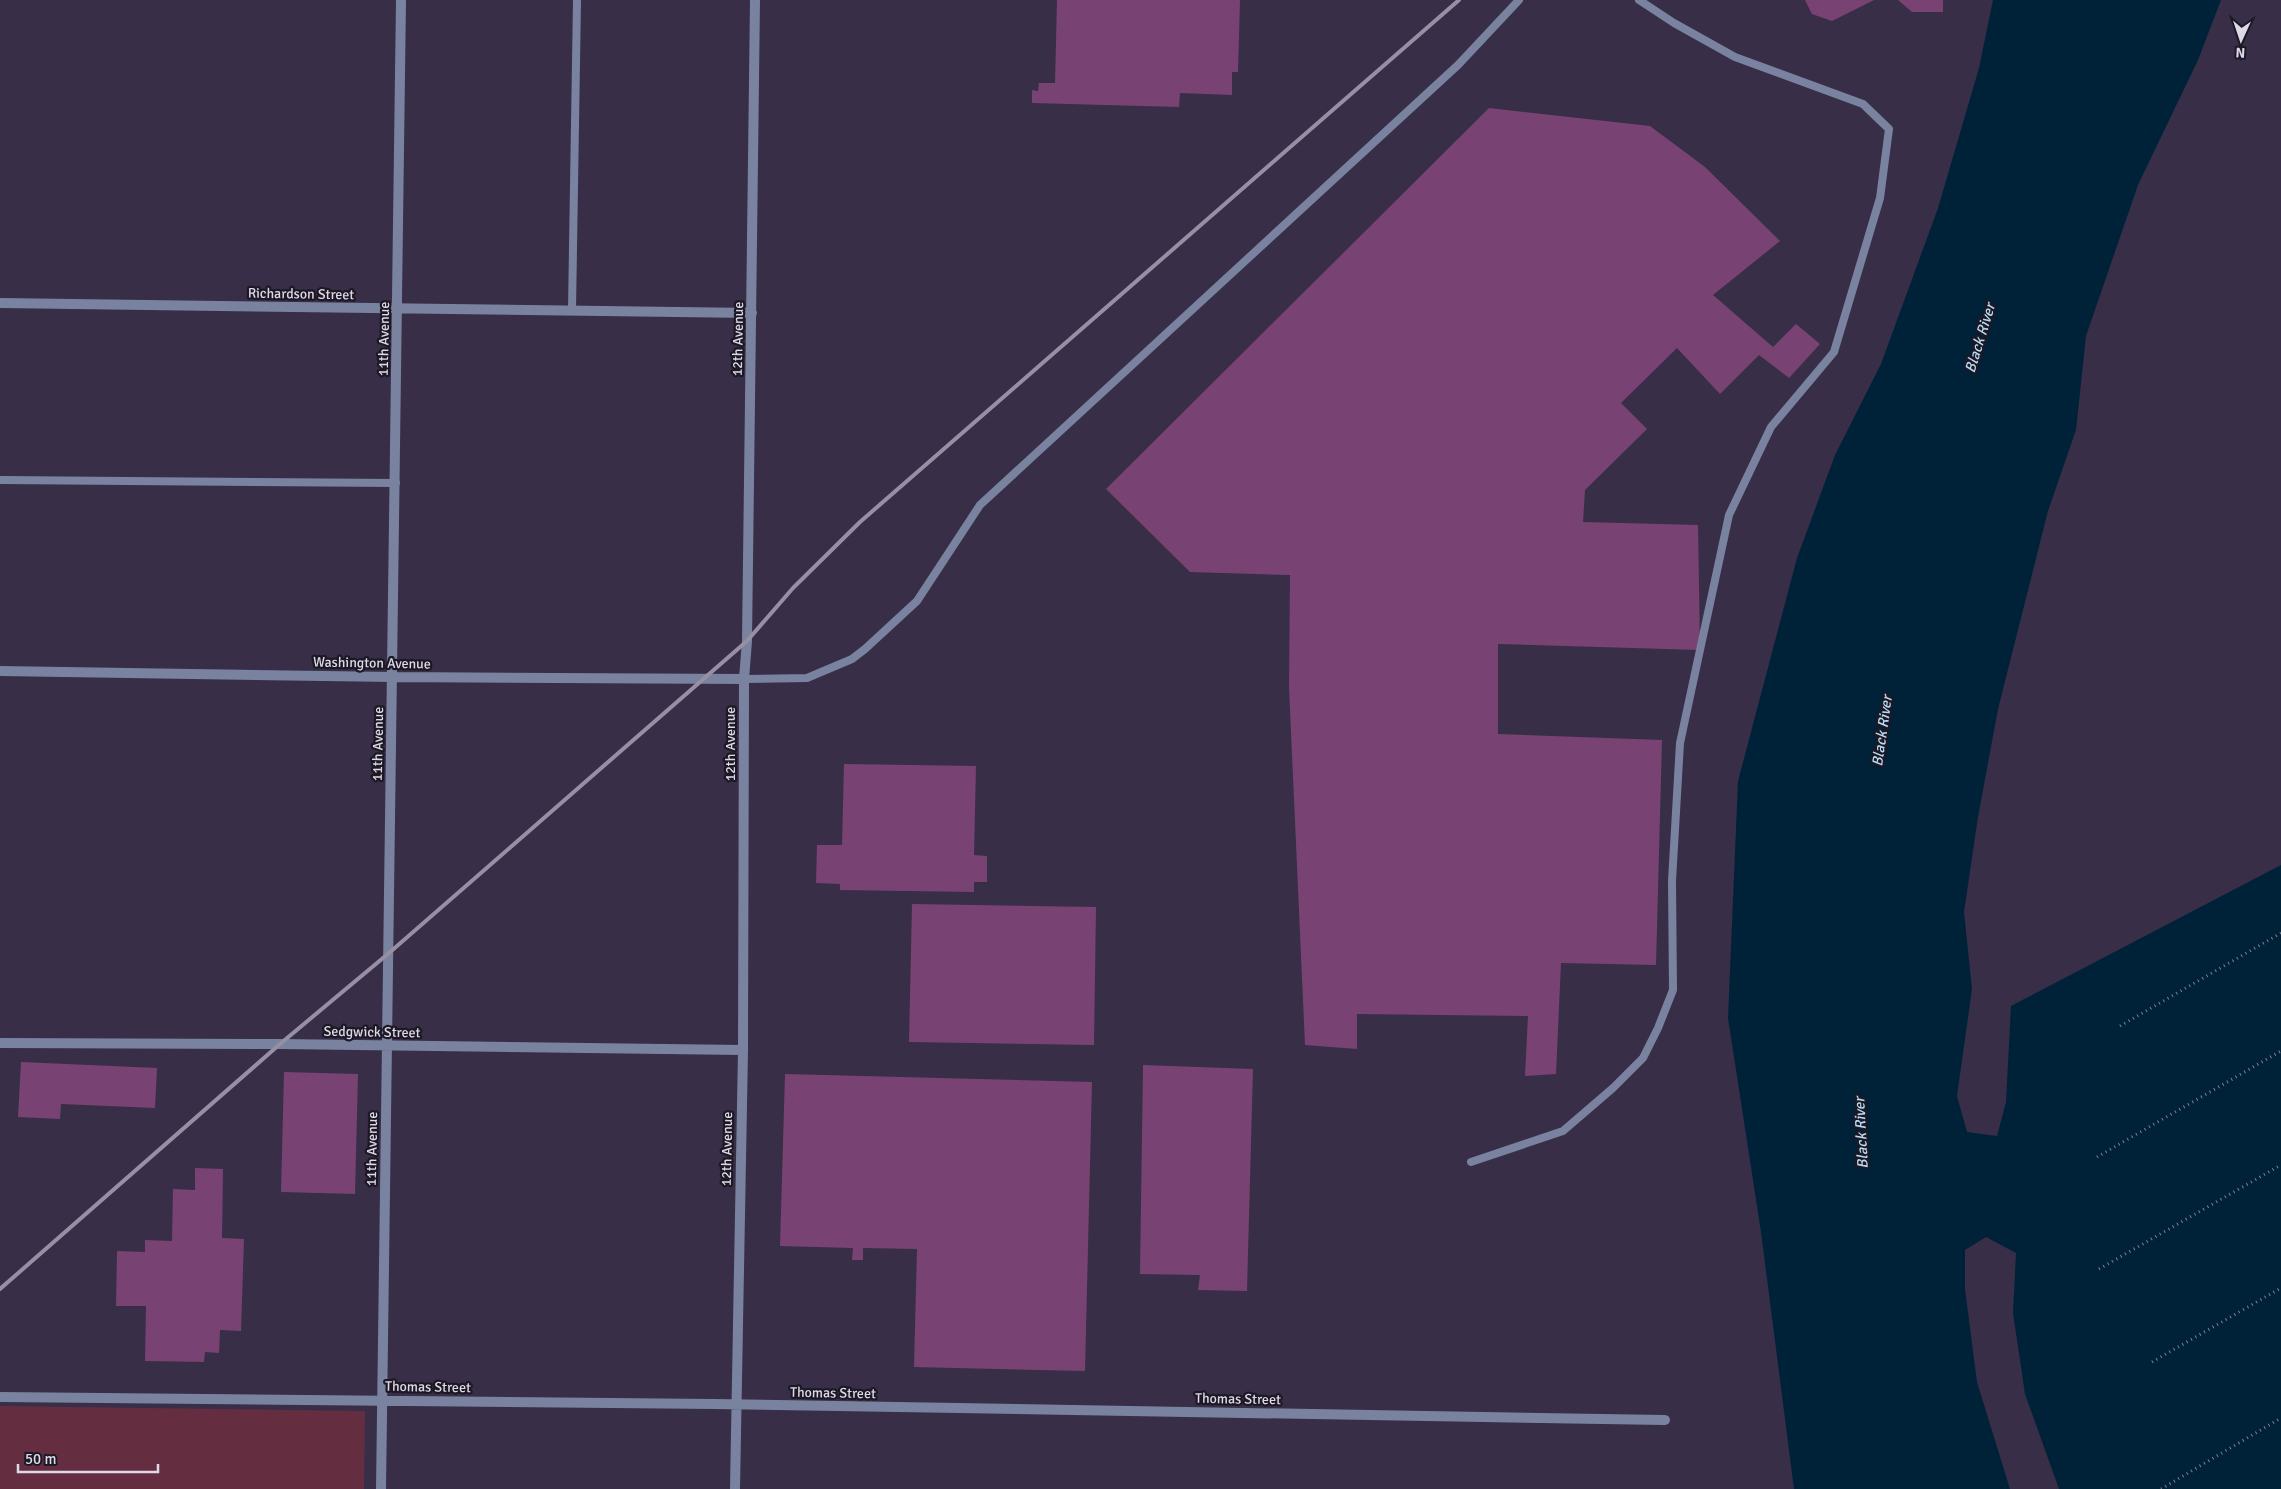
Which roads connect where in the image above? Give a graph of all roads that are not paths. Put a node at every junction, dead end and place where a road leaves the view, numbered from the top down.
1 (401, 0) edge
2 (577, 0) edge
3 (755, 0) edge
4 (1519, 0) edge
5 (1639, 0) edge
6 (0, 303) edge
7 (398, 309) junction
8 (572, 310) junction
9 (752, 313) junction
10 (0, 480) edge
11 (396, 483) junction
12 (0, 671) edge
13 (393, 677) junction
14 (744, 679) junction
15 (0, 1043) edge
16 (387, 1046) junction
17 (743, 1050) junction
18 (1471, 1162) dead end
19 (0, 1397) edge
20 (382, 1400) junction
21 (736, 1405) junction
22 (1665, 1420) dead end
23 (381, 1489) edge
24 (735, 1489) edge

1 - 7 street, 11th Avenue
2 - 8 lane
3 - 9 street, 12th Avenue
4 - 14 lane
5 - 18 lane
6 - 7 street, Richardson Street
7 - 8 street, Richardson Street
7 - 11 street, 11th Avenue
8 - 9 street, Richardson Street
9 - 14 street, 12th Avenue
10 - 11 lane
11 - 13 street, 11th Avenue
12 - 13 street, Washington Avenue
13 - 14 street, Washington Avenue
13 - 16 street, 11th Avenue
14 - 17 street, 12th Avenue
15 - 16 street, Sedgwick Street
16 - 17 street, Sedgwick Street
16 - 20 street, 11th Avenue
17 - 21 street, 12th Avenue
19 - 20 street, Thomas Street
20 - 21 street, Thomas Street
20 - 23 street, 11th Avenue
21 - 22 street, Thomas Street
21 - 24 street, 12th Avenue

